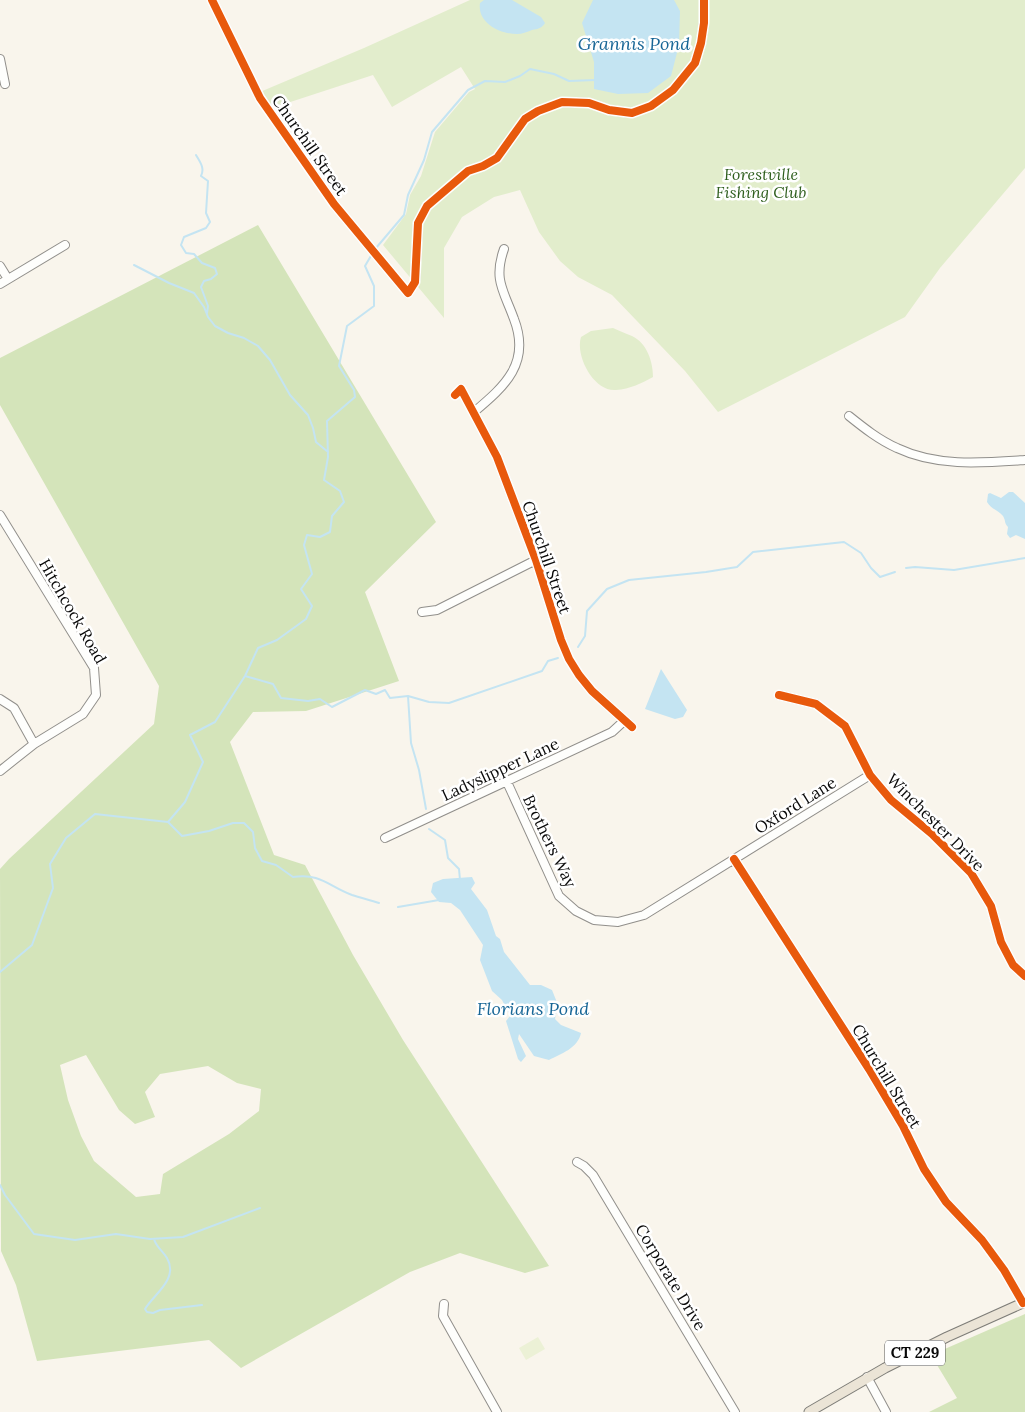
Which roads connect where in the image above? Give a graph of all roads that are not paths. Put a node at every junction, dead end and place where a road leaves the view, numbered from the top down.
1 (212, 0) edge
2 (704, 0) edge
3 (0, 59) edge
4 (5, 84) dead end
5 (65, 245) dead end
6 (504, 249) dead end
7 (0, 266) edge
8 (8, 279) junction
9 (0, 284) edge
10 (455, 395) dead end
11 (474, 412) junction
12 (849, 416) dead end
13 (1025, 460) edge
14 (0, 515) edge
15 (536, 560) junction
16 (422, 612) dead end
17 (779, 695) dead end
18 (0, 699) edge
19 (624, 720) junction
20 (632, 727) dead end
21 (34, 744) junction
22 (0, 771) edge
23 (870, 775) junction
24 (507, 782) junction
25 (385, 838) dead end
26 (734, 859) junction
27 (1025, 976) edge
28 (577, 1162) dead end
29 (1024, 1302) edge
30 (444, 1304) dead end
31 (867, 1377) junction
32 (497, 1412) edge
33 (735, 1412) edge
34 (809, 1412) edge
35 (886, 1412) edge

1 - 2 street, Churchill Street
3 - 4 street
5 - 8 street
6 - 11 street
7 - 8 street
8 - 9 street
10 - 11 street, Churchill Street
11 - 15 street, Churchill Street
12 - 13 street
14 - 21 street, Hitchcock Road
15 - 16 street
15 - 19 street, Churchill Street
17 - 23 street, Winchester Drive
18 - 21 street
19 - 20 street, Churchill Street
19 - 24 street, Ladyslipper Lane
21 - 22 street, Hitchcock Road
23 - 26 street, Oxford Lane
23 - 27 street, Winchester Drive
24 - 25 street, Ladyslipper Lane
24 - 26 street, Brothers Way
26 - 29 street, Churchill Street
28 - 33 street, Corporate Drive
29 - 31 main road, CT 229
30 - 32 street
31 - 34 main road, CT 229
31 - 35 street

